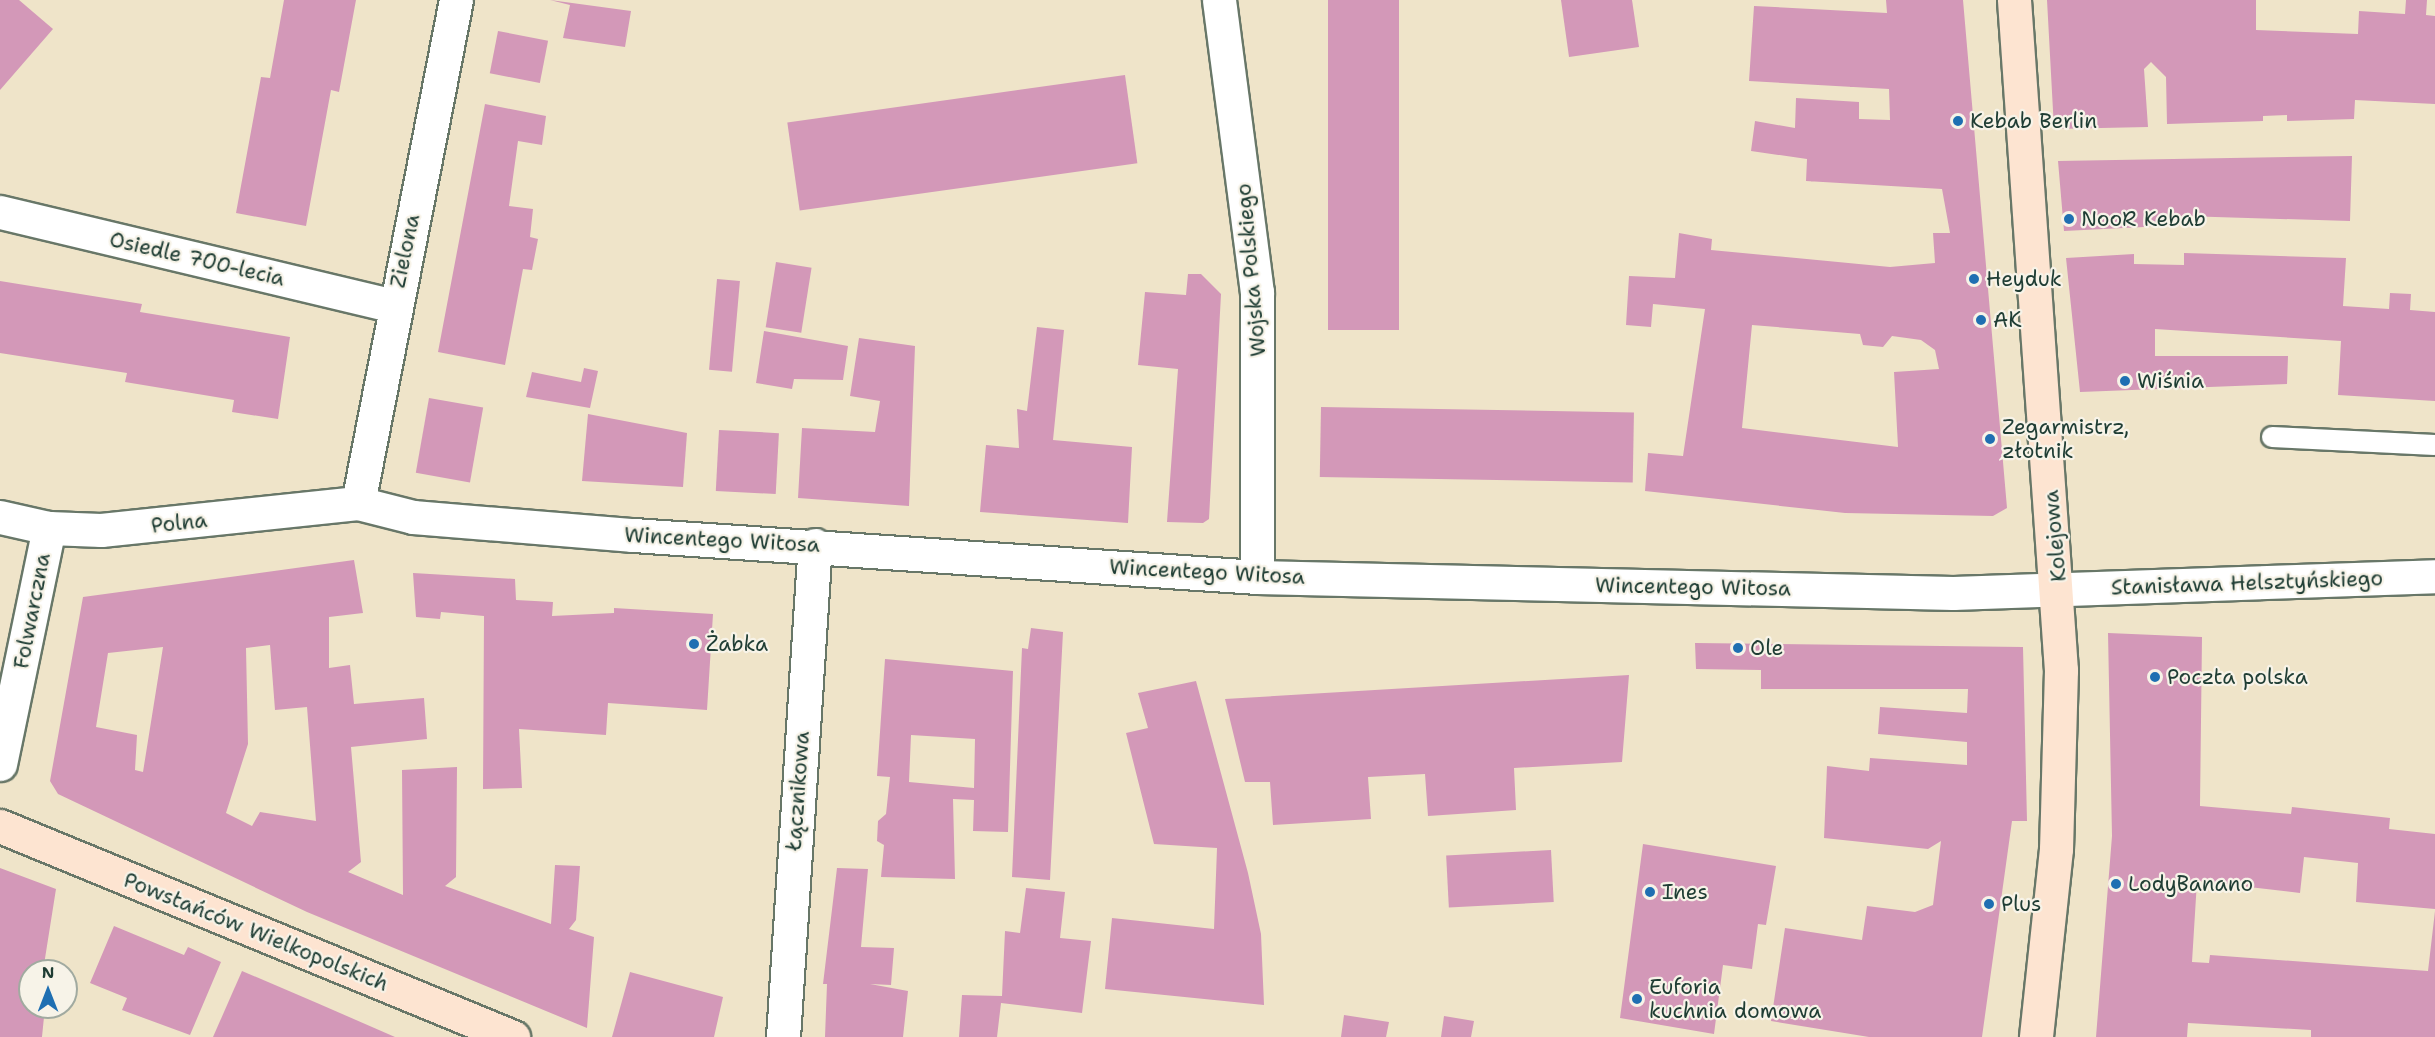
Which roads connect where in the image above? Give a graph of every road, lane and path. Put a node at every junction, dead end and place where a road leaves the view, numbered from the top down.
1 (456, 0) edge
2 (1219, 0) edge
3 (2014, 0) edge
4 (0, 212) edge
5 (394, 306) junction
6 (2272, 437) dead end
7 (2435, 445) edge
8 (358, 503) junction
9 (0, 517) edge
10 (49, 528) junction
11 (815, 545) junction
12 (2435, 576) edge
13 (1257, 578) junction
14 (2059, 589) junction
15 (0, 764) edge
16 (0, 826) edge
17 (513, 1037) edge
18 (783, 1037) edge
19 (2036, 1037) edge

1 - 5 street, Zielona
2 - 13 street, Wojska Polskiego
3 - 14 street, Kolejowa
4 - 5 street, Osiedle 700-lecia
5 - 8 street, Zielona
6 - 7 lane
8 - 10 street, Polna
8 - 11 street, Wincentego Witosa
9 - 10 street, Polna
10 - 15 street, Folwarczna
11 - 13 street, Wincentego Witosa
11 - 18 street, Łącznikowa
12 - 14 street, Stanisława Helsztyńskiego
13 - 14 street, Wincentego Witosa
14 - 19 street, Kolejowa
16 - 17 street, Powstańców Wielkopolskich

